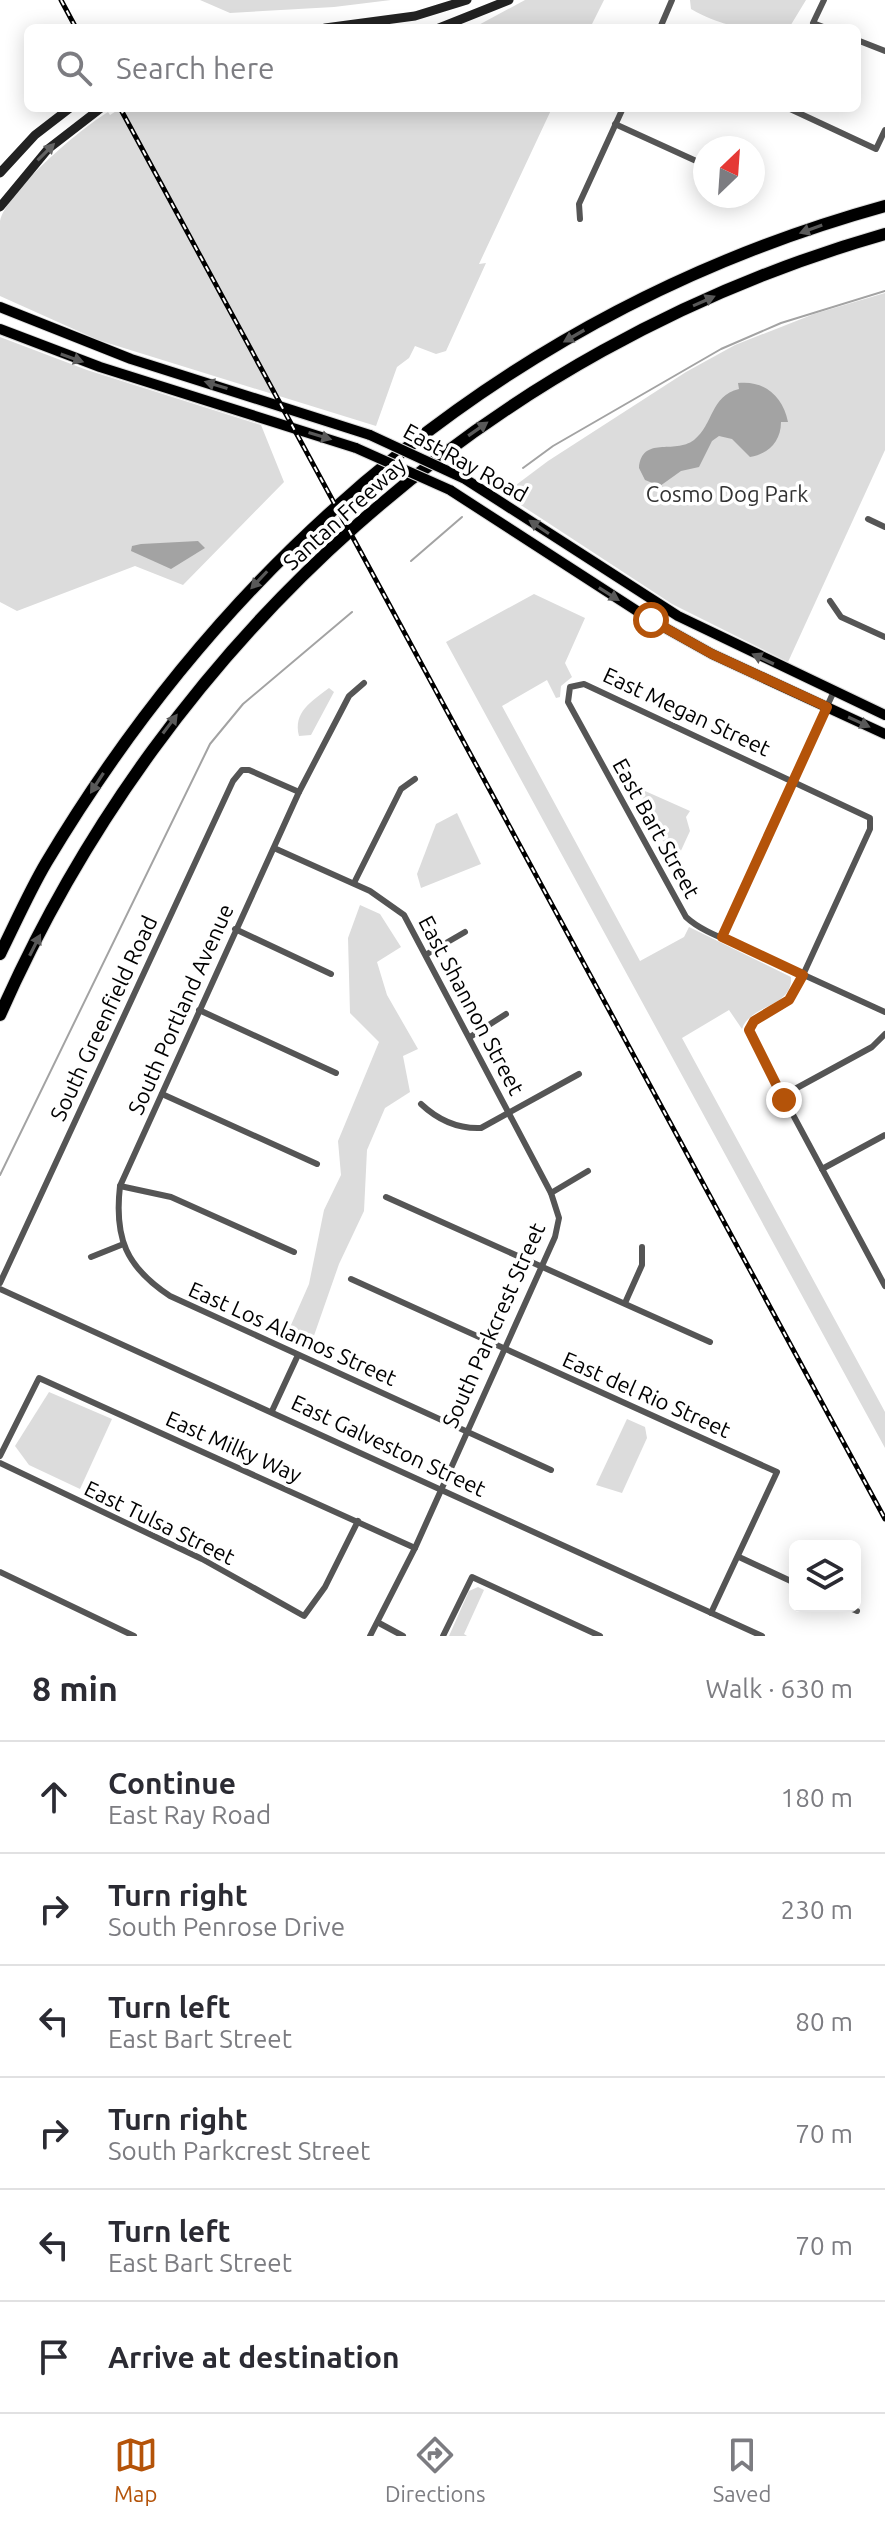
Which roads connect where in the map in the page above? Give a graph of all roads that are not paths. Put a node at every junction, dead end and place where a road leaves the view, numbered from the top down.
1 (467, 0) edge
2 (509, 0) edge
3 (672, 0) edge
4 (824, 0) edge
5 (355, 24) edge
6 (449, 24) edge
7 (662, 24) edge
8 (816, 24) edge
9 (861, 42) edge
10 (885, 51) edge
11 (65, 112) edge
12 (96, 112) edge
13 (621, 112) edge
14 (797, 112) edge
15 (615, 124) junction
16 (885, 130) edge
17 (693, 160) edge
18 (0, 173) edge
19 (885, 206) edge
20 (0, 207) edge
21 (580, 219) dead end
22 (885, 234) edge
23 (0, 307) edge
24 (0, 329) edge
25 (868, 519) dead end
26 (885, 527) edge
27 (830, 601) dead end
28 (885, 637) edge
29 (364, 683) dead end
30 (570, 687) joint
31 (834, 691) junction
32 (827, 707) junction
33 (885, 715) edge
34 (885, 734) edge
35 (415, 779) dead end
36 (794, 780) junction
37 (299, 792) junction
38 (274, 848) junction
39 (354, 883) junction
40 (235, 929) junction
41 (465, 932) dead end
42 (722, 937) junction
43 (0, 954) edge
44 (427, 954) junction
45 (331, 974) dead end
46 (803, 975) junction
47 (199, 1010) junction
48 (885, 1012) edge
49 (506, 1014) dead end
50 (0, 1015) edge
51 (885, 1034) edge
52 (470, 1037) junction
53 (336, 1073) dead end
54 (579, 1074) dead end
55 (162, 1094) junction
56 (782, 1096) junction
57 (421, 1104) dead end
58 (510, 1114) junction
59 (885, 1135) edge
60 (317, 1164) dead end
61 (822, 1169) junction
62 (588, 1171) dead end
63 (120, 1186) junction
64 (551, 1193) junction
65 (386, 1197) dead end
66 (121, 1245) junction
67 (642, 1247) dead end
68 (294, 1252) dead end
69 (91, 1257) dead end
70 (541, 1265) junction
71 (351, 1279) dead end
72 (0, 1283) edge
73 (885, 1286) edge
74 (0, 1289) edge
75 (625, 1303) junction
76 (710, 1342) dead end
77 (504, 1349) junction
78 (298, 1355) junction
79 (272, 1411) junction
80 (466, 1431) junction
81 (0, 1456) edge
82 (0, 1463) edge
83 (551, 1470) dead end
84 (441, 1489) junction
85 (358, 1521) junction
86 (415, 1548) junction
87 (739, 1557) junction
88 (0, 1572) edge
89 (789, 1580) edge
90 (711, 1613) junction
91 (379, 1623) junction
92 (134, 1636) edge
93 (370, 1636) edge
94 (403, 1636) edge
95 (443, 1636) edge
96 (600, 1636) edge
97 (762, 1636) edge

1 - 5 main road
2 - 6 main road
3 - 7 street
4 - 8 street
9 - 10 street
11 - 18 main road
20 -> 12 main road
13 - 15 street
14 - 16 street
15 - 17 street
15 - 21 street
19 -> 43 highway, Santan Freeway
50 -> 22 highway, Santan Freeway
31 -> 23 main road, East Ray Road, bridge
24 -> 32 main road, East Ray Road, bridge
25 - 26 street
27 - 28 street
29 - 37 street, South Portland Avenue
30 - 36 street, East Megan Street
30 - 42 street, East Bart Street
31 - 32 street
31 - 33 main road, East Ray Road
32 -> 34 main road, East Ray Road
32 - 36 street
35 - 39 street
36 - 42 street
36 - 46 street, East Megan Street
37 - 38 street, South Portland Avenue
37 - 72 street, South Greenfield Road
38 - 39 street, East Shannon Street
38 - 40 street, South Portland Avenue
39 - 44 street, East Shannon Street
40 - 45 street
40 - 47 street, South Portland Avenue
41 - 44 street
42 - 46 street, East Bart Street
44 - 52 street, East Shannon Street
46 - 48 street, East Bart Street
46 - 56 street
47 - 53 street
47 - 55 street, South Portland Avenue
49 - 52 street
51 - 56 street
52 - 58 street, East Shannon Street
54 - 58 street
55 - 60 street
55 - 63 street, South Portland Avenue
56 - 61 street
57 - 58 street
58 - 64 street, South Parkcrest Street
59 - 61 street
61 - 73 street
62 - 64 street
63 - 66 street, South Portland Avenue
63 - 68 street
64 - 70 street, South Parkcrest Street
65 - 70 street
66 - 69 street
66 - 78 street, East Los Alamos Street
67 - 75 street
70 - 75 street
70 - 77 street, South Parkcrest Street
71 - 77 street, East del Rio Street
74 - 79 street, East Galveston Street
75 - 76 street
77 - 80 street, South Parkcrest Street
77 - 87 street, East del Rio Street
78 - 79 street
78 - 80 street, East Los Alamos Street
79 - 84 street, East Galveston Street
80 - 83 street, East Los Alamos Street
80 - 84 street, South Parkcrest Street
81 - 85 street, East Milky Way
82 - 85 street, East Tulsa Street
84 - 86 street, South Parkcrest Street
84 - 90 street, East Galveston Street
85 - 86 street, East Milky Way
86 - 91 street, South Parkcrest Street
87 - 89 street
87 - 90 street
88 - 92 street
90 - 97 street, East Galveston Street
91 - 93 street, South Parkcrest Street
91 - 94 street
95 - 96 street

